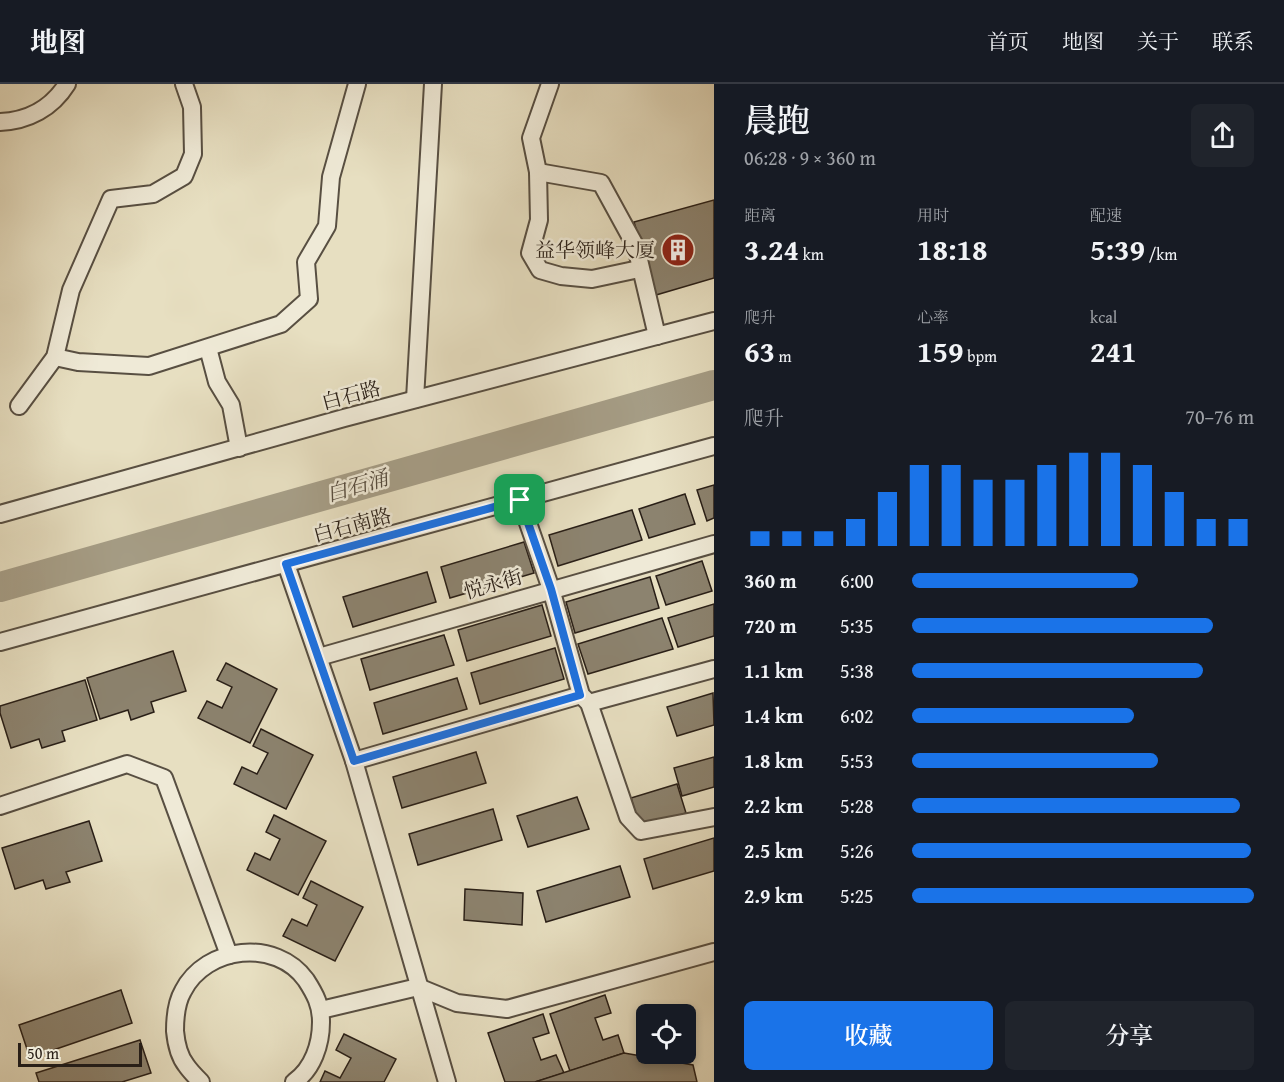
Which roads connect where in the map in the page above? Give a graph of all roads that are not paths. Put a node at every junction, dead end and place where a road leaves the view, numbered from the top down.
1 (68, 84) edge
2 (184, 84) edge
3 (357, 84) edge
4 (433, 84) edge
5 (550, 84) edge
6 (0, 122) edge
7 (538, 172) junction
8 (639, 269) dead end
9 (714, 321) edge
10 (657, 336) junction
11 (208, 348) junction
12 (55, 357) junction
13 (415, 399) junction
14 (19, 406) dead end
15 (714, 446) edge
16 (239, 448) junction
17 (520, 500) junction
18 (0, 514) edge
19 (714, 544) edge
20 (286, 564) junction
21 (551, 589) junction
22 (0, 642) edge
23 (319, 657) junction
24 (714, 669) edge
25 (585, 699) junction
26 (354, 761) junction
27 (0, 806) edge
28 (714, 817) edge
29 (714, 952) edge
30 (229, 955) junction
31 (418, 987) junction
32 (321, 1010) junction
33 (201, 1082) edge
34 (294, 1082) edge
35 (447, 1082) edge

1 - 6 street
2 - 12 street
3 - 11 street
4 - 13 street
5 - 7 street
7 - 8 street
7 - 10 street
9 - 10 street, 白石路
10 - 13 street, 白石路
11 - 12 street
11 - 16 street
12 - 14 street
13 - 16 street, 白石路
15 - 17 street, 白石南路
16 - 18 street, 白石路
17 - 20 street, 白石南路
17 - 21 street
19 - 21 street, 悦永街
20 - 22 street, 白石南路
20 - 23 street
21 - 23 street, 悦永街
21 - 25 street
23 - 26 street
24 - 25 street
25 - 26 street
25 - 28 street
26 - 31 street
27 - 30 street
29 - 31 street
30 - 32 street
30 - 33 street
31 - 32 street
31 - 35 street
32 - 34 street

